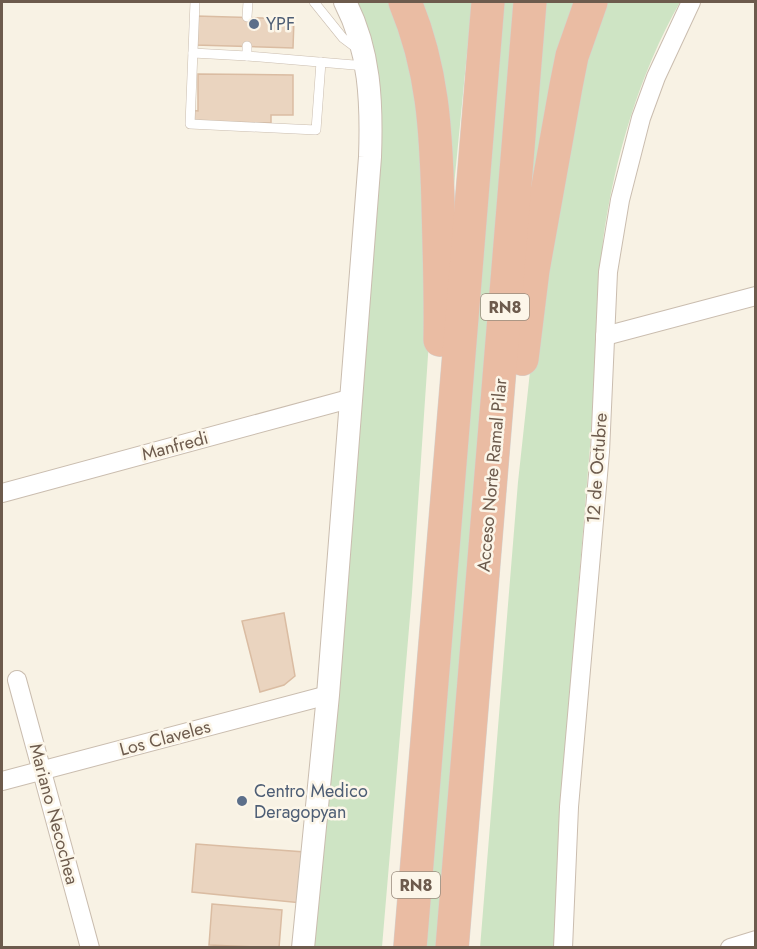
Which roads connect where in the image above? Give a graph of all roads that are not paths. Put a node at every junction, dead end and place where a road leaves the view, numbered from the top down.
1 (195, 2) edge
2 (248, 2) edge
3 (314, 2) edge
4 (345, 2) edge
5 (405, 2) edge
6 (488, 2) edge
7 (530, 2) edge
8 (591, 2) edge
9 (691, 2) edge
10 (248, 17) dead end
11 (193, 53) junction
12 (365, 60) junction
13 (321, 62) junction
14 (756, 296) edge
15 (605, 336) junction
16 (350, 399) junction
17 (2, 493) edge
18 (446, 504) junction
19 (481, 612) junction
20 (17, 680) dead end
21 (328, 695) junction
22 (42, 771) junction
23 (2, 781) edge
24 (421, 823) junction
25 (462, 830) junction
26 (756, 940) edge
27 (90, 948) edge
28 (303, 948) edge
29 (398, 948) edge
30 (410, 948) edge
31 (452, 948) edge
32 (464, 948) edge
33 (563, 948) edge
34 (730, 948) edge

1 - 11 lane
2 - 10 lane
3 - 12 lane
4 - 12 street
5 - 18 highway
6 - 18 highway, RN8
7 - 19 highway, Acceso Norte Ramal Pilar / RN8
8 - 19 highway
9 - 15 street, 12 de Octubre
11 - 13 lane
11 - 13 lane
12 - 13 lane
12 - 16 street
14 - 15 street
15 - 33 street, 12 de Octubre
16 - 17 street, Manfredi
16 - 21 street
18 - 24 highway, RN8
19 - 25 highway, Acceso Norte Ramal Pilar / RN8
20 - 22 street, Mariano Necochea
21 - 22 street, Los Claveles
21 - 28 street
22 - 23 street, Los Claveles
22 - 27 street, Mariano Necochea
24 - 29 highway
24 - 30 highway, RN8
25 - 31 highway, Acceso Norte Ramal Pilar / RN8
25 - 32 highway
26 - 34 street

